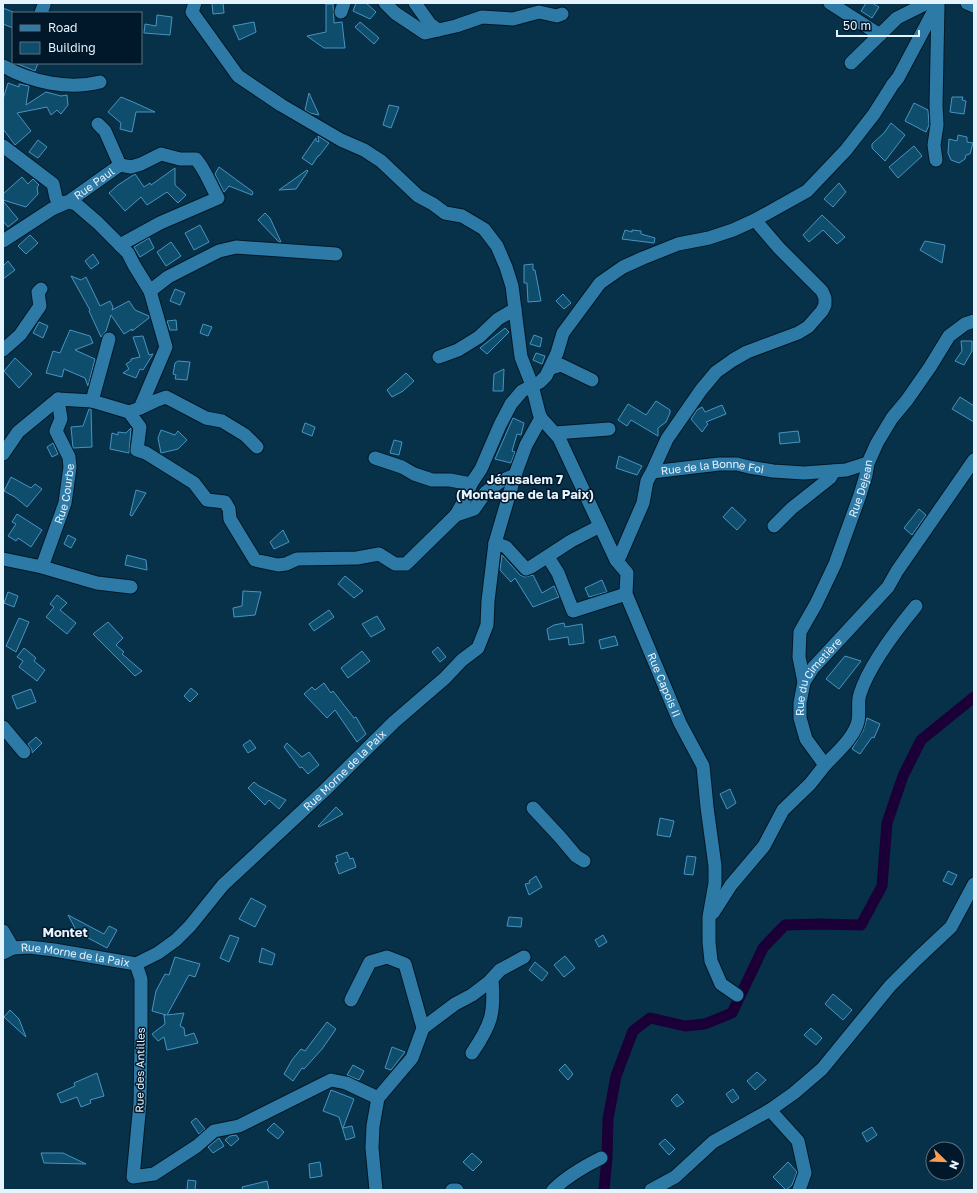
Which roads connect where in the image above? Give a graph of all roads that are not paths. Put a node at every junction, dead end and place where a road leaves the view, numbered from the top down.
1 (195, 3) edge
2 (385, 3) edge
3 (415, 3) edge
4 (830, 3) edge
5 (927, 3) edge
6 (938, 3) edge
7 (967, 3) edge
8 (974, 6) edge
9 (562, 14) dead end
10 (438, 30) junction
11 (880, 35) junction
12 (851, 63) dead end
13 (10, 67) edge
14 (100, 82) dead end
15 (98, 124) dead end
16 (3, 146) edge
17 (936, 160) dead end
18 (120, 166) junction
19 (68, 202) junction
20 (755, 220) junction
21 (3, 241) edge
22 (120, 245) junction
23 (336, 254) dead end
24 (41, 288) dead end
25 (150, 290) junction
26 (515, 309) junction
27 (974, 322) edge
28 (109, 339) dead end
29 (3, 350) edge
30 (439, 357) dead end
31 (551, 368) junction
32 (592, 380) dead end
33 (532, 385) junction
34 (149, 386) junction
35 (166, 397) junction
36 (58, 399) junction
37 (92, 401) junction
38 (134, 410) junction
39 (541, 418) junction
40 (609, 429) dead end
41 (555, 433) junction
42 (257, 447) dead end
43 (4, 449) edge
44 (375, 458) dead end
45 (974, 460) edge
46 (868, 463) junction
47 (834, 471) junction
48 (652, 472) junction
49 (515, 476) junction
50 (471, 484) junction
51 (456, 515) junction
52 (600, 526) junction
53 (774, 526) dead end
54 (495, 543) junction
55 (548, 557) junction
56 (3, 559) edge
57 (616, 560) junction
58 (42, 567) junction
59 (130, 587) dead end
60 (626, 594) junction
61 (916, 606) dead end
62 (804, 682) junction
63 (3, 727) edge
64 (24, 752) dead end
65 (825, 765) junction
66 (533, 808) dead end
67 (584, 861) dead end
68 (974, 884) edge
69 (710, 917) junction
70 (3, 931) edge
71 (8, 950) edge
72 (524, 957) dead end
73 (136, 964) junction
74 (492, 979) junction
75 (737, 996) dead end
76 (350, 1000) dead end
77 (423, 1028) junction
78 (472, 1053) dead end
79 (378, 1098) junction
80 (770, 1110) junction
81 (601, 1158) dead end
82 (376, 1190) edge
83 (452, 1190) edge
84 (457, 1190) edge
85 (554, 1190) edge
86 (651, 1190) edge
87 (799, 1190) edge

1 - 26 street, Rue Capois II
2 - 10 street
3 - 10 street
4 - 11 street
5 - 11 street
6 - 17 street
6 - 20 street
7 - 8 street
9 - 10 street
11 - 12 street
13 - 14 street
15 - 18 street
16 - 19 street
18 - 19 street, Rue Paul
18 - 22 street, Rue Paul
19 - 21 street, Rue Paul
19 - 22 street
20 - 31 street
20 - 48 street
22 - 25 street
23 - 25 street
24 - 29 street
25 - 34 street
26 - 30 street
26 - 33 street, Rue Capois II
27 - 46 street, Rue Dejean
28 - 37 street
31 - 32 street
31 - 33 street
33 - 39 street, Rue Capois II
33 - 50 street
34 - 35 street
34 - 38 street
35 - 38 street
35 - 42 street
36 - 37 street
36 - 43 street
36 - 58 street, Rue Courbe
37 - 38 street
38 - 51 street
39 - 41 street, Rue Capois II
39 - 49 street, Rue Morne de la Paix
40 - 41 street
41 - 52 street, Rue Capois II
44 - 50 street
45 - 62 street, Rue du Cimetière
46 - 47 street, Rue de la Bonne Foi
46 - 62 street, Rue Dejean
47 - 48 street, Rue de la Bonne Foi
47 - 53 street
48 - 57 street, Rue de la Bonne Foi
49 - 51 street
49 - 54 street, Rue Morne de la Paix
50 - 51 street
52 - 55 street
52 - 57 street, Rue Capois II
54 - 55 street
54 - 73 street, Rue Morne de la Paix
55 - 60 street
56 - 58 street
57 - 60 street, Rue Capois II
58 - 59 street
60 - 69 street, Rue Capois II
61 - 65 street
62 - 65 street, Rue du Cimetière
63 - 64 street
65 - 69 street
66 - 67 street
68 - 80 street
69 - 75 street, Rue Capois II
70 - 71 street
71 - 73 street, Rue Morne de la Paix
72 - 74 street
73 - 79 street, Rue des Antilles
74 - 77 street
74 - 78 street
76 - 77 street
77 - 79 street
79 - 82 street
80 - 86 street
80 - 87 street
81 - 85 street
83 - 84 street

